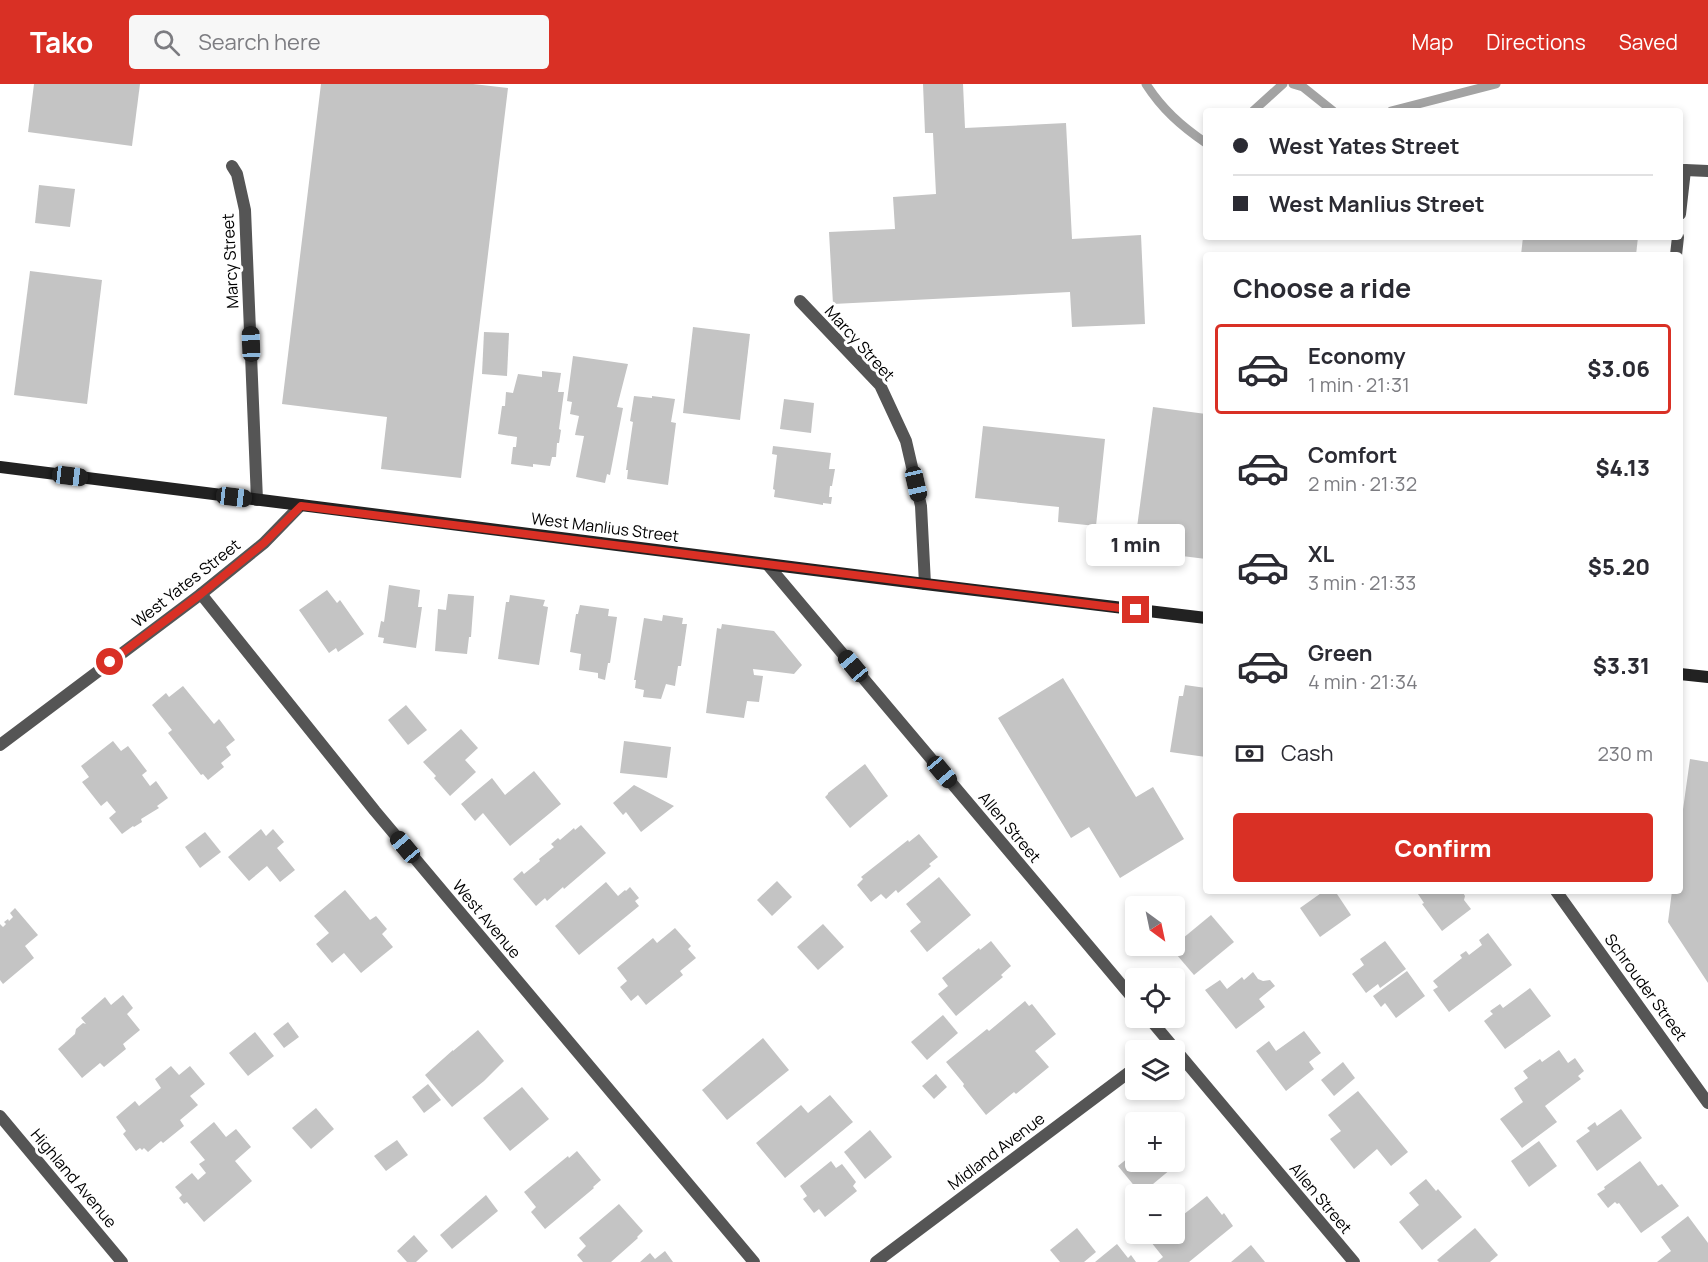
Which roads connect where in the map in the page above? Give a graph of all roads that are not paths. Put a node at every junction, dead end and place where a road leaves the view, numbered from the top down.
1 (232, 166) dead end
2 (1708, 171) edge
3 (1683, 181) edge
4 (800, 301) dead end
5 (0, 467) edge
6 (257, 500) junction
7 (301, 506) junction
8 (767, 564) junction
9 (925, 584) junction
10 (201, 594) junction
11 (1203, 618) edge
12 (1683, 674) edge
13 (1708, 677) edge
14 (0, 745) edge
15 (1558, 894) edge
16 (1125, 989) edge
17 (1157, 1028) edge
18 (1167, 1040) edge
19 (1185, 1061) edge
20 (1125, 1075) edge
21 (1708, 1103) edge
22 (0, 1116) edge
23 (122, 1262) edge
24 (754, 1262) edge
25 (876, 1262) edge
26 (1354, 1262) edge

1 - 6 street, Marcy Street
2 - 3 street
4 - 9 street, Marcy Street
5 - 6 main road, West Manlius Street
6 - 7 main road, West Manlius Street
7 - 8 main road, West Manlius Street
7 - 10 street, West Yates Street
8 - 9 main road, West Manlius Street
8 - 16 street, Allen Street
9 - 11 main road, West Manlius Street
10 - 14 street, West Yates Street
10 - 24 street, West Avenue
12 - 13 main road
15 - 21 street, Schrouder Street
17 - 18 street, Allen Street
19 - 26 street, Allen Street
20 - 25 street, Midland Avenue
22 - 23 street, Highland Avenue

